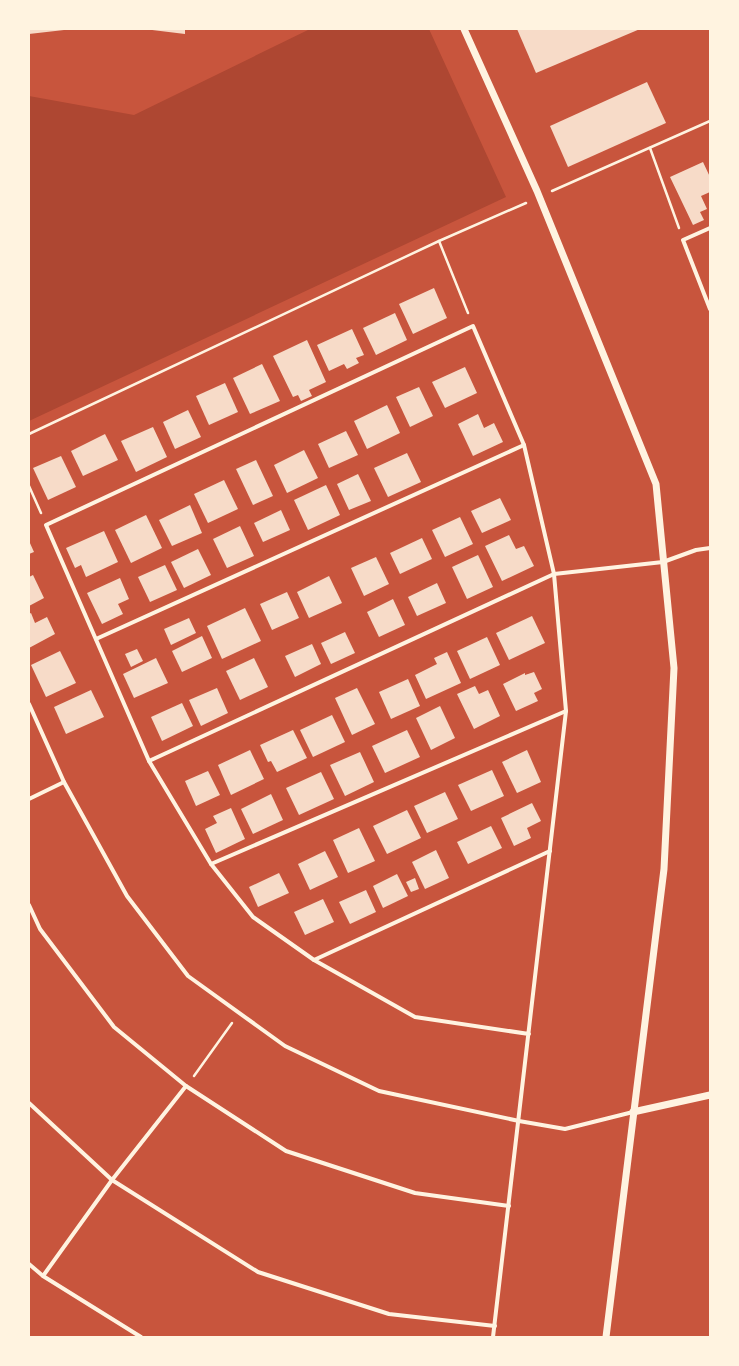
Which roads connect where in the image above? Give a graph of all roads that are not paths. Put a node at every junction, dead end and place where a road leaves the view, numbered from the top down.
1 (464, 29) edge
2 (710, 228) edge
3 (710, 309) edge
4 (524, 445) junction
5 (710, 548) edge
6 (663, 562) junction
7 (554, 574) junction
8 (96, 638) junction
9 (29, 704) edge
10 (566, 712) junction
11 (149, 760) junction
12 (64, 782) junction
13 (29, 798) edge
14 (550, 851) junction
15 (211, 864) junction
16 (29, 905) edge
17 (314, 960) junction
18 (529, 1034) junction
19 (186, 1086) junction
20 (710, 1095) edge
21 (29, 1103) edge
22 (633, 1112) junction
23 (519, 1121) junction
24 (112, 1180) junction
25 (509, 1206) junction
26 (29, 1264) edge
27 (43, 1276) junction
28 (495, 1326) junction
29 (141, 1337) edge
30 (493, 1337) edge
31 (606, 1337) edge

1 - 6 street
2 - 3 street
4 - 7 street
4 - 8 street
4 - 8 street
5 - 6 street
6 - 7 street
6 - 22 street
7 - 10 street
7 - 11 street
8 - 11 street
9 - 12 street
10 - 14 street
10 - 15 street
11 - 15 street
12 - 13 street
12 - 23 street
14 - 17 street
14 - 18 street
15 - 17 street
16 - 19 street
17 - 18 street
18 - 23 street
19 - 24 street
19 - 25 street
20 - 22 street
21 - 24 street
22 - 23 street
22 - 31 street
23 - 25 street
24 - 27 street
24 - 28 street
25 - 28 street
26 - 27 street
27 - 29 street
28 - 30 street

